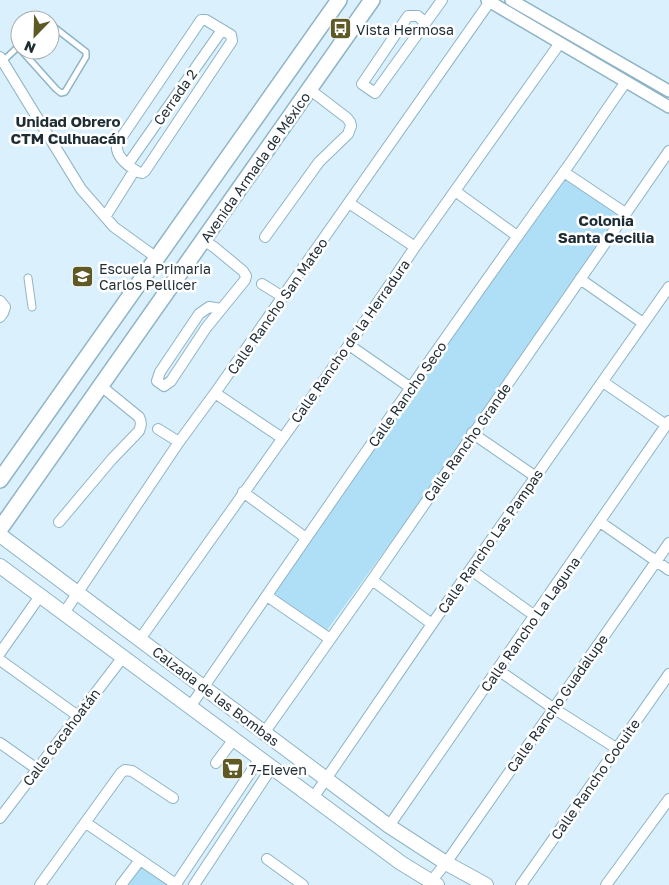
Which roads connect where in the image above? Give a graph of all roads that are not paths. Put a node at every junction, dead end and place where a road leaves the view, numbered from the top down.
1 (339, 0) edge
2 (372, 0) edge
3 (442, 0) edge
4 (511, 0) edge
5 (489, 1) edge
6 (426, 22) junction
7 (222, 30) junction
8 (60, 32) edge
9 (560, 43) junction
10 (601, 51) junction
11 (2, 59) edge
12 (31, 60) edge
13 (594, 63) junction
14 (626, 82) junction
15 (309, 89) junction
16 (669, 91) edge
17 (669, 107) edge
18 (669, 151) edge
19 (136, 169) junction
20 (564, 172) junction
21 (456, 191) junction
22 (349, 203) junction
23 (625, 214) junction
24 (105, 217) junction
25 (517, 236) junction
26 (265, 237) dead end
27 (203, 240) junction
28 (415, 247) junction
29 (157, 258) junction
30 (28, 278) dead end
31 (580, 279) junction
32 (262, 284) dead end
33 (669, 286) edge
34 (283, 297) junction
35 (0, 301) edge
36 (32, 307) dead end
37 (221, 309) junction
38 (0, 317) edge
39 (643, 323) junction
40 (349, 345) junction
41 (603, 382) junction
42 (101, 386) junction
43 (411, 388) junction
44 (215, 394) junction
45 (668, 423) edge
46 (158, 429) dead end
47 (472, 433) junction
48 (282, 438) junction
49 (179, 442) junction
50 (536, 477) junction
51 (0, 480) edge
52 (243, 492) junction
53 (59, 522) dead end
54 (600, 522) junction
55 (0, 529) edge
56 (0, 535) edge
57 (306, 538) junction
58 (669, 543) edge
59 (656, 561) junction
60 (0, 566) edge
61 (470, 570) junction
62 (669, 570) edge
63 (372, 580) junction
64 (78, 593) junction
65 (40, 596) junction
66 (267, 596) junction
67 (64, 612) junction
68 (535, 616) junction
69 (432, 624) junction
70 (330, 639) junction
71 (140, 640) junction
72 (0, 653) edge
73 (123, 657) junction
74 (0, 660) edge
75 (498, 670) junction
76 (669, 674) edge
77 (204, 687) junction
78 (190, 707) junction
79 (553, 708) junction
80 (78, 716) junction
81 (264, 733) junction
82 (234, 739) junction
83 (0, 743) edge
84 (616, 748) junction
85 (260, 758) junction
86 (216, 762) dead end
87 (272, 767) junction
88 (37, 770) junction
89 (326, 779) junction
90 (173, 798) dead end
91 (313, 798) junction
92 (669, 799) edge
93 (0, 818) edge
94 (86, 823) junction
95 (216, 824) junction
96 (389, 826) junction
97 (229, 833) junction
98 (267, 859) dead end
99 (140, 860) junction
100 (446, 863) junction
101 (177, 884) edge
102 (434, 884) edge
103 (40, 885) edge
104 (122, 885) edge
105 (194, 885) edge
106 (302, 885) edge
107 (486, 885) edge
108 (521, 885) edge
109 (606, 885) edge

1 - 29 main road, Avenida Armada de México
2 - 15 main road, Avenida Armada de México
3 - 6 street
4 - 10 street
5 - 9 street
5 - 22 street, Calle Rancho San Mateo
6 - 6 street
7 - 19 street, Cerrada 2
7 - 19 street
7 - 19 street
8 - 12 lane
9 - 13 street
9 - 21 street, Calle Rancho de la Herradura
10 - 13 street
10 - 16 street
11 - 24 street
13 - 14 street
14 - 17 street
14 - 20 street, Calle Rancho Seco
15 - 26 street
15 - 27 main road, Avenida Armada de México
18 - 23 street, Calle Rancho Grande
19 - 24 street
20 - 23 street
20 - 25 street, Calle Rancho Seco
21 - 25 street
21 - 28 street, Calle Rancho de la Herradura
22 - 28 street
22 - 34 street, Calle Rancho San Mateo
23 - 31 street, Calle Rancho Grande
24 - 29 street
25 - 43 street, Calle Rancho Seco
27 - 37 street
27 - 42 main road, Avenida Armada de México
28 - 40 street, Calle Rancho de la Herradura
29 - 51 main road, Avenida Armada de México
30 - 36 street
31 - 39 street
31 - 47 street, Calle Rancho Grande
32 - 34 street
33 - 39 street, Calle Rancho Las Pampas
34 - 44 street, Calle Rancho San Mateo
35 - 38 street
37 - 37 street
39 - 41 street, Calle Rancho Las Pampas
40 - 43 street
40 - 48 street, Calle Rancho de la Herradura
41 - 45 street
41 - 50 street, Calle Rancho Las Pampas
42 - 53 street
42 - 55 main road, Avenida Armada de México
43 - 57 street, Calle Rancho Seco
44 - 48 street
44 - 49 street, Calle Rancho San Mateo
45 - 54 street, Calle Rancho La Laguna
46 - 49 street
47 - 50 street
47 - 63 street, Calle Rancho Grande
48 - 52 street, Calle Rancho de la Herradura
49 - 64 street, Calle Rancho San Mateo
50 - 61 street, Calle Rancho Las Pampas
52 - 57 street
52 - 71 street, Calle Rancho de la Herradura
54 - 59 street
54 - 68 street, Calle Rancho La Laguna
56 - 64 main road, Calzada de las Bombas
57 - 66 street, Calle Rancho Seco
58 - 59 street, Calle Rancho Guadalupe
59 - 62 street
59 - 79 street, Calle Rancho Guadalupe
60 - 65 main road, Calzada de las Bombas
61 - 68 street
61 - 69 street, Calle Rancho Las Pampas
63 - 69 street
63 - 70 street, Calle Rancho Grande
64 - 67 street, Calle Rancho San Mateo
64 - 71 main road, Calzada de las Bombas
65 - 67 main road, Calzada de las Bombas
65 - 72 street
66 - 70 street
66 - 77 street, Calle Rancho Seco
67 - 73 main road, Calzada de las Bombas
68 - 75 street, Calle Rancho La Laguna
69 - 89 street, Calle Rancho Las Pampas
70 - 81 street, Calle Rancho Grande
71 - 77 main road, Calzada de las Bombas
73 - 78 main road, Calzada de las Bombas
73 - 80 street, Calle Cacahoatán
74 - 80 street
75 - 79 street
75 - 96 street, Calle Rancho La Laguna
76 - 84 street, Calle Rancho Cocuite
77 - 78 street, Calle Rancho Seco
77 - 81 main road, Calzada de las Bombas
78 - 82 main road, Calzada de las Bombas
79 - 84 street
79 - 100 street, Calle Rancho Guadalupe
80 - 88 street, Calle Cacahoatán
81 - 89 main road, Calzada de las Bombas
82 - 85 main road, Calzada de las Bombas
82 - 86 street
83 - 88 street
84 - 108 street, Calle Rancho Cocuite
85 - 87 main road, Calzada de las Bombas
85 - 95 street
87 - 91 main road, Calzada de las Bombas
87 - 97 street
88 - 93 street, Calle Cacahoatán
89 - 91 street, Calle Rancho Las Pampas
89 - 96 main road, Calzada de las Bombas
90 - 94 street
91 - 102 main road, Calzada de las Bombas
92 - 109 street
94 - 99 street
94 - 103 street
95 - 97 street
95 - 101 street
96 - 100 main road, Calzada de las Bombas
97 - 105 street
98 - 106 street
99 - 101 street
99 - 104 street
100 - 102 street, Calle Rancho Guadalupe
100 - 107 main road, Calzada de las Bombas

